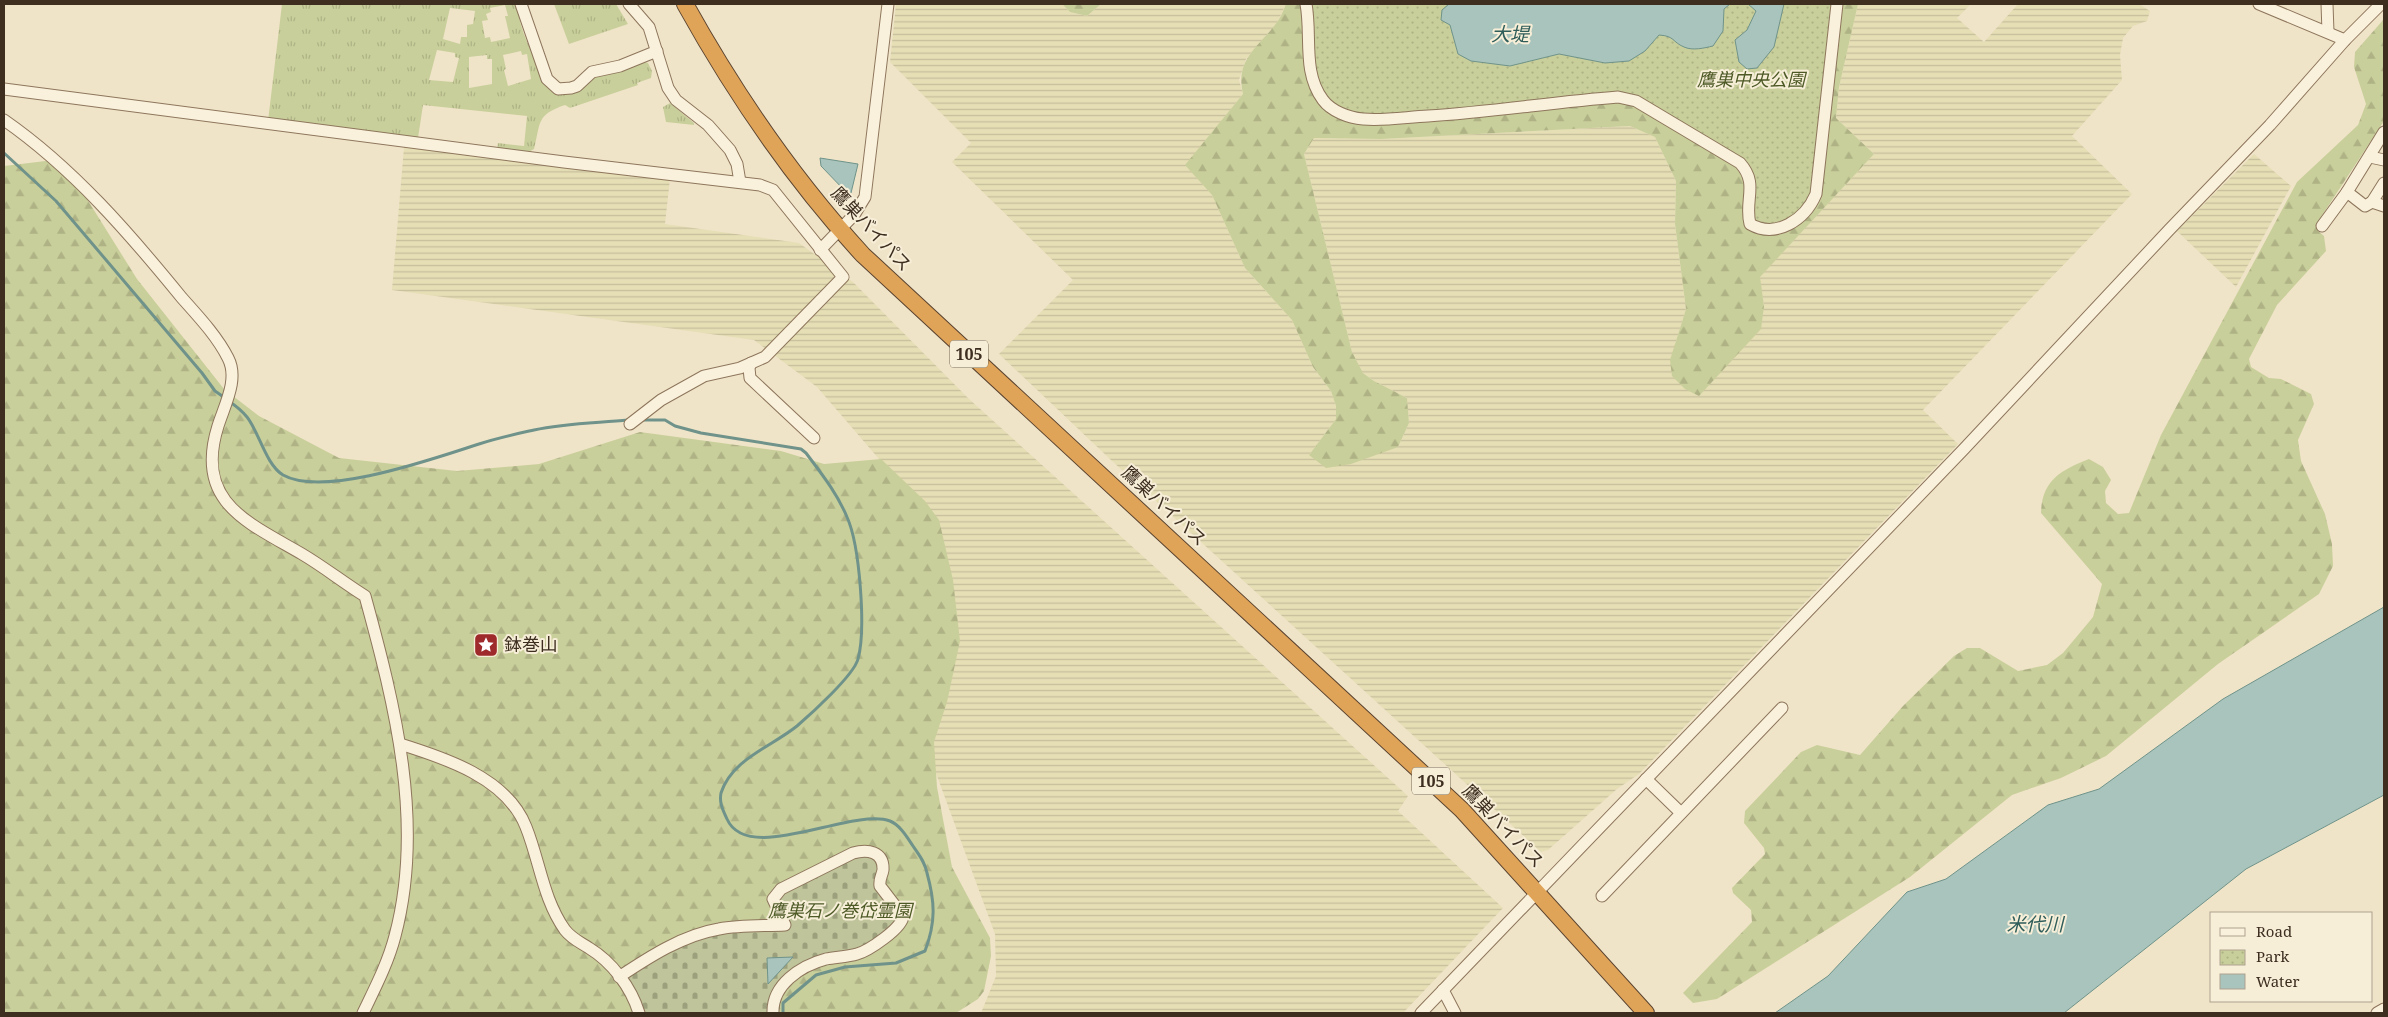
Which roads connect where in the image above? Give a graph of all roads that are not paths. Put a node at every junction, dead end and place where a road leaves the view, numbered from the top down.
1 (521, 4) edge
2 (630, 4) edge
3 (685, 4) edge
4 (888, 4) edge
5 (1306, 4) edge
6 (1837, 4) edge
7 (2259, 4) edge
8 (2327, 4) edge
9 (2382, 4) edge
10 (2328, 32) junction
11 (2345, 40) junction
12 (657, 51) junction
13 (4, 89) edge
14 (4, 120) edge
15 (2384, 132) edge
16 (2370, 157) junction
17 (2384, 160) edge
18 (740, 182) junction
19 (2384, 183) edge
20 (2347, 192) junction
21 (2372, 202) junction
22 (2384, 206) edge
23 (2322, 226) dead end
24 (841, 231) junction
25 (820, 250) junction
26 (751, 363) junction
27 (630, 424) dead end
28 (814, 438) dead end
29 (1782, 708) dead end
30 (400, 744) junction
31 (1646, 779) junction
32 (1681, 813) junction
33 (1538, 891) junction
34 (1602, 896) dead end
35 (619, 976) junction
36 (1443, 990) junction
37 (2384, 1009) edge
38 (364, 1013) edge
39 (639, 1013) edge
40 (773, 1013) edge
41 (1421, 1013) edge
42 (1455, 1013) edge
43 (1646, 1013) edge
44 (2377, 1013) edge

1 - 12 street
2 - 12 street
3 - 24 highway, 鷹巣バイパス / 105
4 - 24 street
5 - 6 street
7 - 10 street
8 - 10 street
9 - 11 street
10 - 11 street
11 - 31 street
12 - 18 street
13 - 18 street
14 - 30 street
15 - 16 street
16 - 17 street
16 - 20 street
18 - 25 street
19 - 21 street
20 - 21 street
20 - 23 street
21 - 22 street
24 - 25 street
24 - 33 highway, 鷹巣バイパス / 105
25 - 26 street
26 - 27 street
26 - 28 street
29 - 32 street
30 - 35 street
30 - 38 street
31 - 32 street
31 - 33 street
32 - 34 street
33 - 36 street
33 - 43 highway, 鷹巣バイパス / 105
35 - 39 street
35 - 40 street
36 - 41 street
36 - 42 street
37 - 44 street

